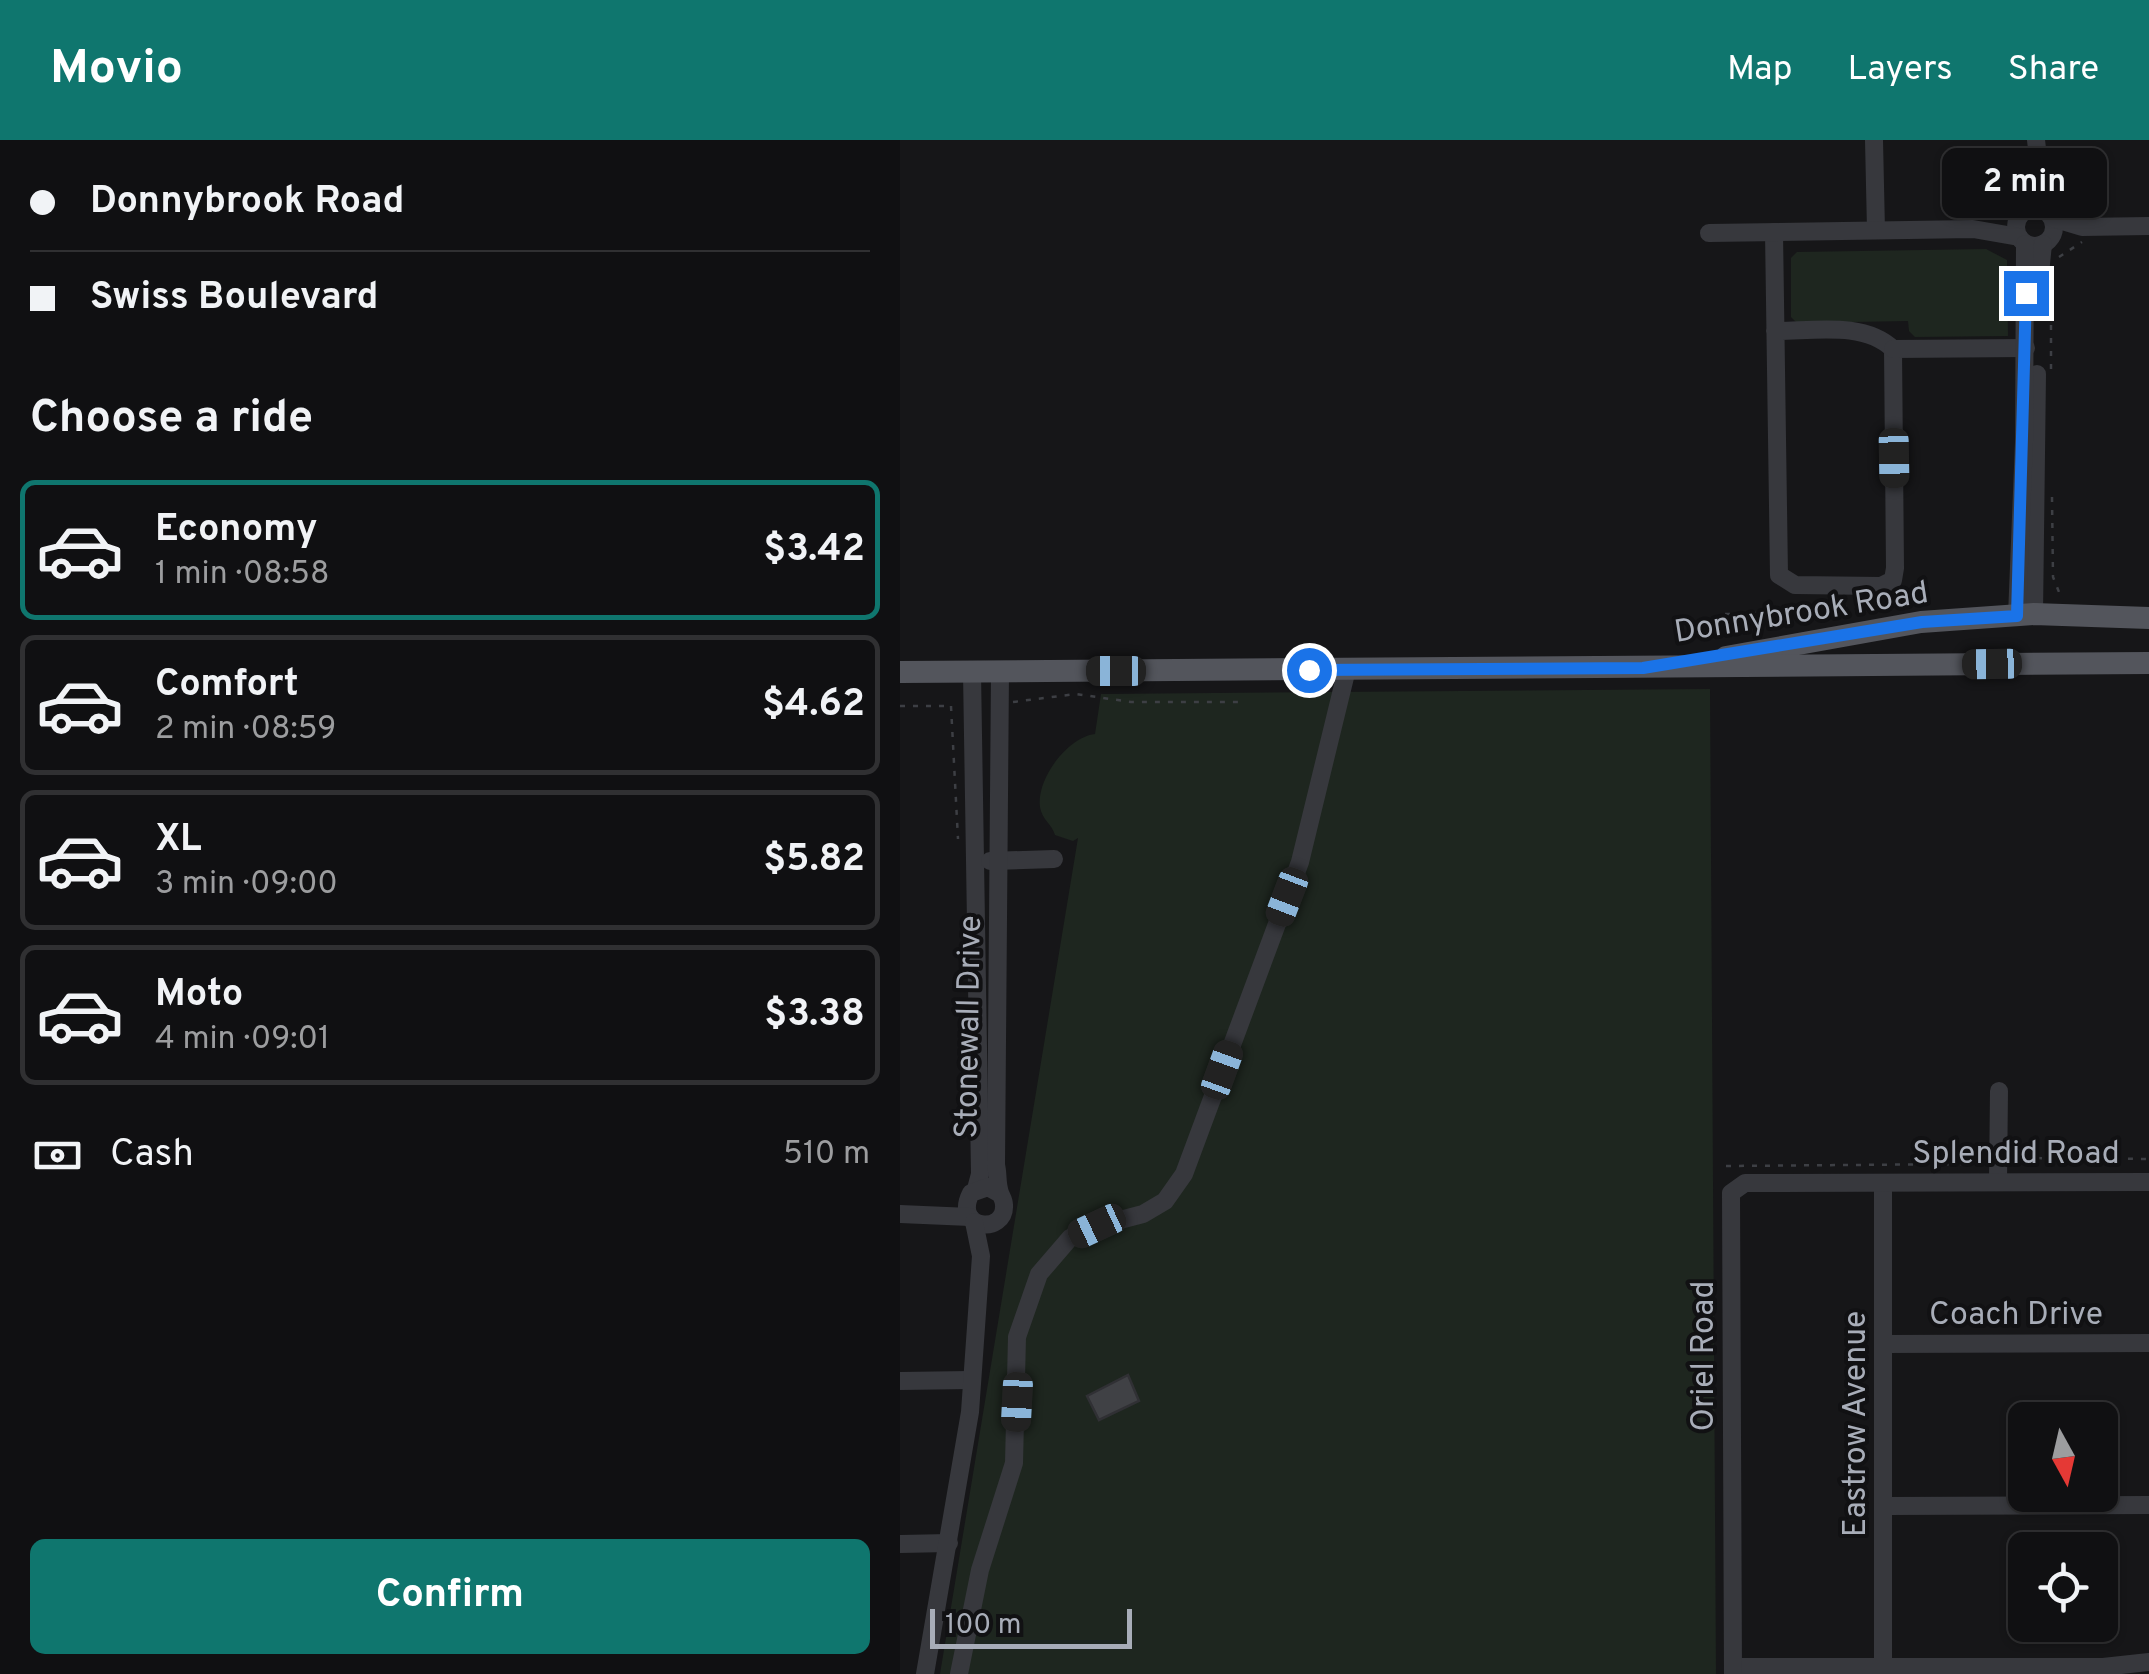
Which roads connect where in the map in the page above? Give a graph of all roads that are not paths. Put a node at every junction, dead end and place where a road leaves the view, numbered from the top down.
1 (1874, 140) edge
2 (2036, 140) edge
3 (2149, 226) edge
4 (2034, 228) junction
5 (1876, 230) junction
6 (1774, 232) junction
7 (1709, 233) dead end
8 (1774, 331) junction
9 (2026, 348) junction
10 (1893, 349) junction
11 (2029, 610) junction
12 (2149, 618) edge
13 (2149, 663) edge
14 (1643, 668) junction
15 (1347, 669) junction
16 (900, 672) edge
17 (972, 672) junction
18 (1000, 672) junction
19 (1054, 858) dead end
20 (998, 860) junction
21 (975, 862) junction
22 (1019, 1027) dead end
23 (998, 1028) junction
24 (977, 1029) junction
25 (1998, 1091) dead end
26 (1998, 1182) junction
27 (2149, 1182) edge
28 (1884, 1183) junction
29 (999, 1193) junction
30 (900, 1204) edge
31 (972, 1207) junction
32 (900, 1214) edge
33 (998, 1220) junction
34 (981, 1256) junction
35 (2149, 1343) edge
36 (1883, 1344) junction
37 (970, 1380) junction
38 (900, 1381) edge
39 (2149, 1505) edge
40 (1885, 1506) junction
41 (949, 1543) junction
42 (900, 1544) edge
43 (2149, 1662) edge
44 (1883, 1666) junction
45 (1733, 1671) edge
46 (2103, 1671) edge
47 (924, 1674) edge
48 (959, 1674) edge

1 - 5 street
2 - 4 street
3 - 4 street
4 - 5 street
4 - 9 street
4 - 11 street
5 - 6 street
6 - 7 street
6 - 8 street
8 - 10 street
8 - 10 street
9 - 10 street
9 - 11 street
11 - 12 main road, Donnybrook Road
11 - 14 main road, Donnybrook Road
13 - 14 main road, Donnybrook Road
14 - 15 main road, Donnybrook Road
15 - 18 main road, Donnybrook Road
15 - 48 street
16 - 17 main road, Donnybrook Road
17 - 18 main road, Donnybrook Road
17 - 21 street, Stonewall Drive
18 - 20 street, Stonewall Drive
19 - 20 street
20 - 21 street
20 - 23 street, Stonewall Drive
21 - 24 street, Stonewall Drive
22 - 23 street
23 - 24 street
23 - 29 street, Stonewall Drive
24 - 31 street, Stonewall Drive
25 - 26 street
26 - 27 street, Splendid Road
26 - 28 street, Splendid Road
28 - 36 street, Eastrow Avenue
28 - 45 street, Oriel Road
29 - 31 street
29 - 33 street
30 - 31 street
31 - 32 street
31 - 33 street
31 - 34 street, Stonewall Drive
33 - 34 street, Stonewall Drive
34 - 37 street, Stonewall Drive
35 - 36 street, Coach Drive
36 - 40 street, Eastrow Avenue
37 - 38 street
37 - 41 street, Stonewall Drive
39 - 40 street
40 - 44 street, Eastrow Avenue
41 - 42 street
41 - 47 street, Stonewall Drive
43 - 46 street
44 - 45 street
44 - 46 street

